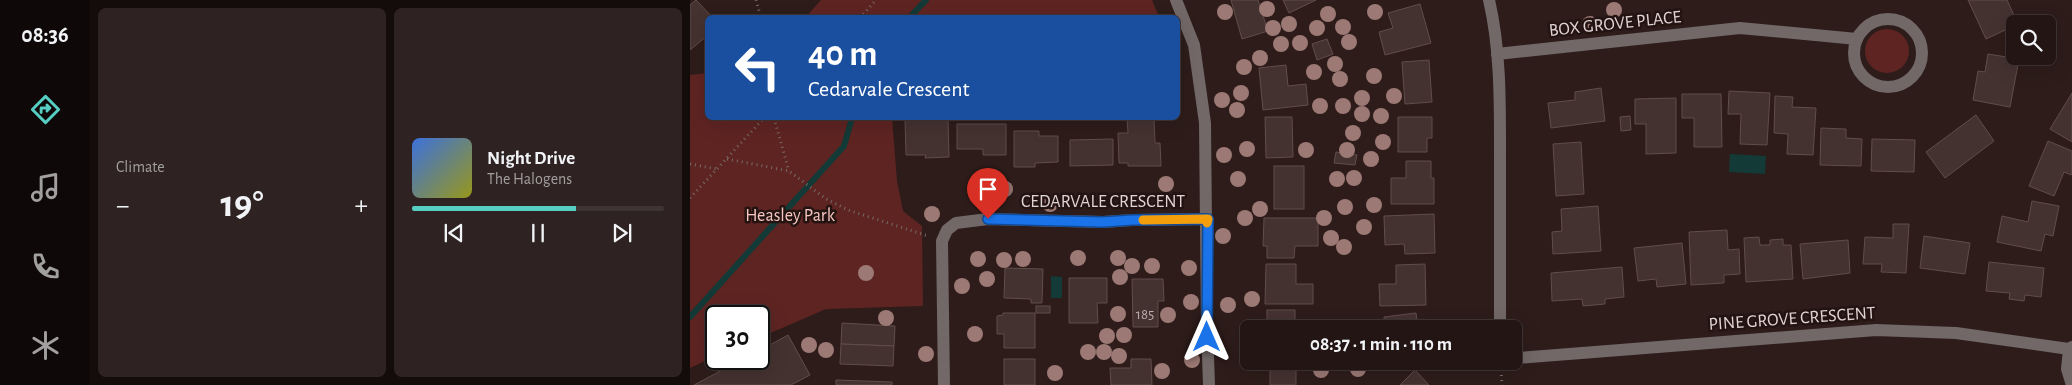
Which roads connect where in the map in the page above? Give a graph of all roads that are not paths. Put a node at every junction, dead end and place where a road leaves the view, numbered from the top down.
1 (1176, 0) edge
2 (1488, 0) edge
3 (1856, 39) junction
4 (1497, 54) junction
5 (1208, 219) junction
6 (1500, 320) edge
7 (2071, 348) edge
8 (1522, 358) edge
9 (944, 385) edge
10 (1209, 385) edge
11 (2072, 385) edge

1 - 5 street
2 - 4 street
3 - 3 street
3 - 4 street, BOX GROVE PLACE
4 - 6 street
5 - 9 street, CEDARVALE CRESCENT
5 - 10 street
7 - 8 street, PINE GROVE CRESCENT
7 - 11 street

